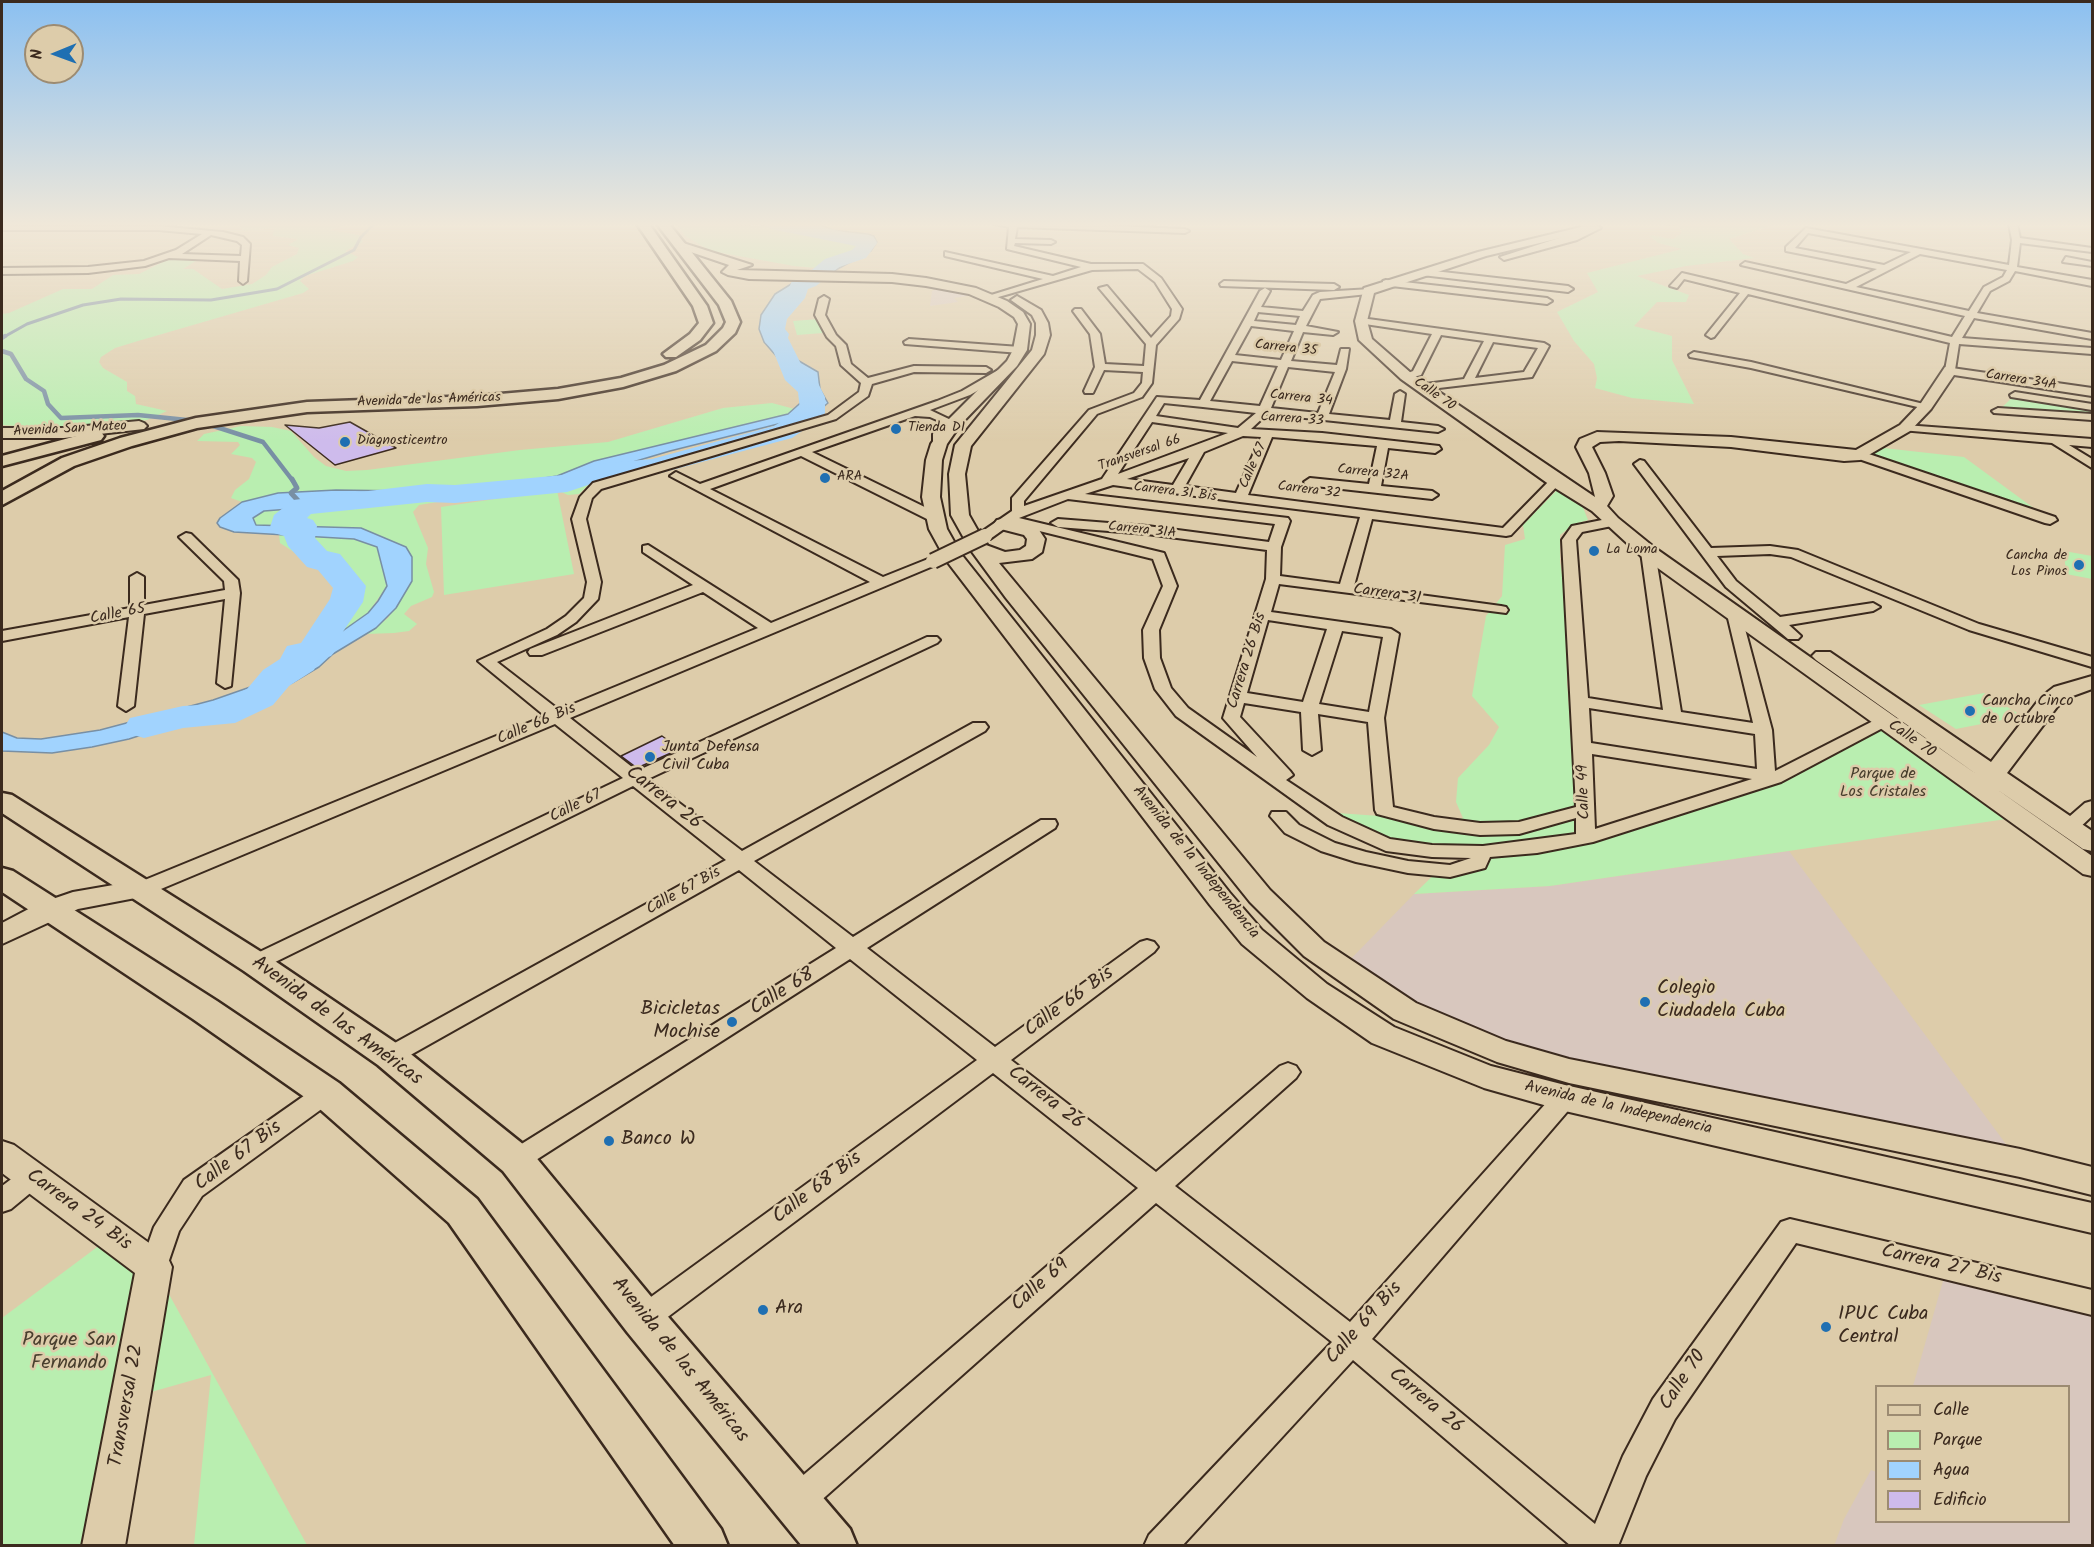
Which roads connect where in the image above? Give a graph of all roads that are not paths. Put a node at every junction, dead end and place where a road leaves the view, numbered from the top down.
1 (693, 296) edge
2 (720, 296) edge
3 (1111, 296) edge
4 (1169, 296) edge
5 (1262, 296) edge
6 (1318, 296) edge
7 (1367, 296) edge
8 (1504, 296) edge
9 (1742, 296) edge
10 (1768, 296) edge
11 (1885, 296) edge
12 (1983, 296) edge
13 (997, 297) joint
14 (824, 299) dead end
15 (1547, 301) dead end
16 (1256, 309) junction
17 (1078, 311) dead end
18 (1306, 314) junction
19 (1973, 315) junction
20 (1361, 321) junction
21 (1248, 323) junction
22 (2034, 326) junction
23 (1299, 328) junction
24 (1438, 331) junction
25 (1333, 332) dead end
26 (1711, 334) dead end
27 (2092, 335) edge
28 (1490, 338) junction
29 (1955, 341) junction
30 (909, 342) dead end
31 (1151, 344) junction
32 (2028, 345) junction
33 (1020, 350) junction
34 (1345, 351) dead end
35 (2092, 351) edge
36 (1694, 356) dead end
37 (1228, 358) junction
38 (1283, 364) junction
39 (1100, 367) junction
40 (1147, 369) junction
41 (1341, 369) junction
42 (1950, 370) junction
43 (1004, 371) junction
44 (1406, 376) junction
45 (1469, 380) junction
46 (866, 382) junction
47 (2025, 382) junction
48 (1422, 387) junction
49 (1089, 391) dead end
50 (2092, 392) edge
51 (1400, 394) dead end
52 (2015, 395) junction
53 (941, 403) junction
54 (1203, 404) junction
55 (1926, 406) junction
56 (2092, 407) edge
57 (1264, 411) junction
58 (1998, 411) junction
59 (232, 412) junction
60 (908, 414) junction
61 (1322, 417) junction
62 (2092, 417) edge
63 (1148, 418) junction
64 (1395, 425) junction
65 (139, 426) junction
66 (163, 426) junction
67 (1905, 428) junction
68 (1438, 429) dead end
69 (1241, 432) junction
70 (1973, 432) junction
71 (2, 433) edge
72 (1268, 434) junction
73 (2053, 440) junction
74 (2092, 443) edge
75 (939, 444) junction
76 (1383, 444) junction
77 (1435, 449) dead end
78 (1199, 450) junction
79 (804, 453) junction
80 (1860, 455) junction
81 (2, 461) edge
82 (68, 462) junction
83 (2091, 462) edge
84 (1640, 464) dead end
85 (2, 466) edge
86 (676, 476) dead end
87 (1108, 480) junction
88 (1556, 481) junction
89 (1310, 482) dead end
90 (2, 487) edge
91 (700, 488) junction
92 (1177, 489) junction
93 (1374, 490) junction
94 (1065, 495) junction
95 (1432, 495) dead end
96 (1240, 498) junction
97 (2, 500) edge
98 (1598, 507) junction
99 (1367, 514) junction
100 (934, 517) junction
101 (1015, 520) junction
102 (2050, 520) dead end
103 (1283, 521) joint
104 (1612, 522) junction
105 (186, 537) dead end
106 (982, 542) junction
107 (1274, 547) junction
108 (648, 549) dead end
109 (1648, 552) junction
110 (1706, 552) junction
111 (137, 577) dead end
112 (1273, 579) junction
113 (882, 582) junction
114 (702, 587) junction
115 (1346, 590) junction
116 (233, 593) junction
117 (1013, 594) junction
118 (1873, 607) dead end
119 (1501, 610) dead end
120 (1733, 610) junction
121 (137, 611) junction
122 (1262, 615) junction
123 (1336, 625) junction
124 (770, 629) junction
125 (1785, 629) junction
126 (2, 636) edge
127 (932, 640) dead end
128 (2092, 662) edge
129 (491, 664) junction
130 (2092, 682) edge
131 (225, 683) dead end
132 (1238, 697) junction
133 (1580, 702) junction
134 (126, 706) dead end
135 (1309, 708) junction
136 (558, 716) junction
137 (1673, 717) junction
138 (1376, 718) junction
139 (1885, 722) junction
140 (979, 728) dead end
141 (1763, 730) junction
142 (1583, 747) junction
143 (1312, 750) dead end
144 (1771, 777) junction
145 (636, 778) junction
146 (1988, 782) junction
147 (2, 801) edge
148 (1314, 807) junction
149 (2092, 807) edge
150 (1585, 810) junction
151 (1279, 816) dead end
152 (1048, 824) dead end
153 (1586, 838) junction
154 (2078, 839) edge
155 (1483, 852) junction
156 (742, 860) junction
157 (2092, 868) edge
158 (2, 878) edge
159 (142, 889) junction
160 (48, 910) junction
161 (2, 935) edge
162 (1147, 947) dead end
163 (853, 949) junction
164 (255, 963) junction
165 (390, 1056) junction
166 (993, 1058) junction
167 (1288, 1072) dead end
168 (326, 1093) junction
169 (1565, 1098) junction
170 (2, 1155) edge
171 (516, 1160) junction
172 (31, 1178) junction
173 (2092, 1181) edge
174 (1155, 1185) junction
175 (2, 1201) edge
176 (2092, 1218) edge
177 (1790, 1230) joint
178 (154, 1267) junction
179 (2092, 1303) edge
180 (643, 1319) junction
181 (1352, 1341) junction
182 (796, 1503) junction
183 (103, 1545) edge
184 (704, 1545) edge
185 (833, 1545) edge
186 (1160, 1545) edge
187 (1596, 1545) edge
188 (1602, 1545) edge

1 - 59 main road, Avenida de las Américas
2 - 59 main road, Avenida de las Américas
3 - 31 street
4 - 31 street
5 - 16 street
6 - 18 street
7 - 20 main road
8 - 15 street
9 - 26 street
10 - 29 street
11 - 19 street
12 - 19 street
13 - 33 main road, Avenida de la Independencia
13 - 106 main road, Avenida de la Independencia
14 - 46 street
16 - 18 street
16 - 21 street
17 - 39 street
18 - 23 street
19 - 22 street
19 - 29 street
20 - 24 street
20 - 44 main road, Calle 70
21 - 23 street
21 - 37 street
22 - 27 street
22 - 32 street
23 - 25 street
23 - 38 street
24 - 28 street
24 - 44 street
28 - 45 street
28 - 45 street
29 - 32 street
29 - 42 street
30 - 33 street
31 - 40 street
32 - 35 street
33 - 43 main road, Avenida de la Independencia
34 - 41 street
36 - 55 street
37 - 38 street, Carrera 35
37 - 54 street
38 - 41 street, Carrera 35
38 - 57 street
39 - 40 street
39 - 49 street
40 - 101 street
41 - 61 street
42 - 47 main road, Carrera 34A
42 - 55 main road
43 - 53 street
43 - 75 main road, Avenida de la Independencia
44 - 48 main road, Calle 70
45 - 48 street
46 - 53 street
46 - 129 street
47 - 50 main road, Carrera 34A
47 - 52 street
48 - 88 main road, Calle 70
51 - 64 street
52 - 56 street
52 - 58 street
53 - 60 street
54 - 57 street, Carrera 34
54 - 63 street, Carrera 34
55 - 67 main road
57 - 61 street, Carrera 34
57 - 69 street, Transversal 66
58 - 62 street
58 - 70 street
59 - 66 main road, Avenida de las Américas
60 - 75 street
60 - 79 street
61 - 64 street, Carrera 34
63 - 69 street, Carrera 33
63 - 87 street
64 - 68 street, Carrera 34
65 - 66 main road, Avenida de las Américas
65 - 71 main road, Avenida San Mateo
65 - 81 main road, Avenida de las Américas
65 - 85 main road
66 - 82 main road, Avenida de las Américas
67 - 70 street
67 - 80 main road
69 - 72 street, Carrera 33
69 - 78 street, Transversal 66
70 - 73 street
72 - 76 street, Carrera 33
72 - 96 street, Calle 67
73 - 74 street
73 - 83 street
75 - 100 main road, Avenida de la Independencia
76 - 77 street, Carrera 33
76 - 93 street
78 - 87 street, Transversal 66
78 - 92 street
79 - 91 street
79 - 100 street
80 - 98 main road
80 - 102 street
82 - 90 main road
82 - 97 main road, Avenida de las Américas
84 - 110 street
86 - 91 street
87 - 92 street, Carrera 32
87 - 94 street, Transversal 66
88 - 98 main road, Calle 70
88 - 99 street, Carrera 32
89 - 93 street, Carrera 32A
91 - 113 street
92 - 96 street, Carrera 32
93 - 95 street, Carrera 32A
94 - 101 street, Transversal 66
94 - 103 street, Carrera 31 Bis
96 - 99 street, Carrera 32
98 - 104 main road, Calle 70
99 - 115 street
100 - 169 main road, Avenida de la Independencia
101 - 106 street, Transversal 66
101 - 106 main road
101 - 107 street, Carrera 31A
101 - 117 main road
101 - 148 street
103 - 107 street, Carrera 26 Bis
104 - 109 main road, Calle 70
104 - 133 street, Calle 49
105 - 116 street
106 - 113 street, Calle 66 Bis, bridge
106 - 117 main road, Avenida de la Independencia
107 - 112 street, Carrera 26 Bis
108 - 114 street
109 - 120 main road, Calle 70
109 - 137 street
110 - 125 street
110 - 128 street
111 - 121 street
112 - 115 street, Carrera 31
112 - 122 street, Carrera 26 Bis
113 - 124 street, Calle 66 Bis
114 - 124 street
114 - 129 street
115 - 119 street, Carrera 31
116 - 121 street, Calle 65
116 - 131 street
117 - 173 main road, Avenida de la Independencia
118 - 125 street
120 - 125 main road, Calle 70
120 - 139 main road, Calle 70
120 - 141 street
121 - 126 street, Calle 65
121 - 134 street
122 - 123 street
122 - 132 street, Carrera 26 Bis
123 - 135 street
123 - 138 street
124 - 136 street, Calle 66 Bis
125 - 146 main road, Calle 70
127 - 145 street, Calle 67
129 - 136 street, Carrera 26
130 - 146 main road
132 - 135 street
132 - 148 street, Carrera 26 Bis
133 - 137 street
133 - 142 street, Calle 49
135 - 138 street
135 - 143 street
136 - 145 street, Carrera 26
136 - 159 street, Calle 66 Bis
137 - 141 street
138 - 150 street
139 - 144 street
139 - 146 main road, Calle 70
140 - 156 street, Calle 67 Bis
141 - 144 street
142 - 144 street
142 - 150 street, Calle 49
144 - 153 street
145 - 156 street, Carrera 26
145 - 164 street, Calle 67
146 - 154 main road, Calle 70
147 - 159 main road, Avenida de las Américas
148 - 155 street
149 - 154 street
150 - 153 street, Calle 49
151 - 155 street
152 - 163 street, Calle 68
153 - 155 street
154 - 157 main road, Calle 70
156 - 163 street, Carrera 26
156 - 165 street, Calle 67 Bis
158 - 160 main road
159 - 160 main road
159 - 164 main road, Avenida de las Américas
160 - 161 main road
160 - 168 main road
162 - 166 street, Calle 66 Bis
163 - 166 street, Carrera 26
163 - 171 street, Calle 68
164 - 165 main road, Avenida de las Américas
165 - 171 main road, Avenida de las Américas
166 - 174 street, Carrera 26
166 - 180 street, Calle 68 Bis
167 - 174 street, Calle 69
168 - 178 street, Calle 67 Bis
168 - 184 main road
169 - 176 main road, Avenida de la Independencia
169 - 181 street, Calle 69 Bis
170 - 172 main road, Carrera 24 Bis
171 - 180 main road, Avenida de las Américas
172 - 175 street
172 - 178 main road, Carrera 24 Bis
174 - 181 street, Carrera 26
174 - 182 street, Calle 69
177 - 179 street, Carrera 27 Bis
177 - 188 street, Calle 70
178 - 183 main road, Transversal 22
180 - 182 main road, Avenida de las Américas
181 - 186 street, Calle 69 Bis
181 - 187 street, Carrera 26
182 - 185 main road, Avenida de las Américas

